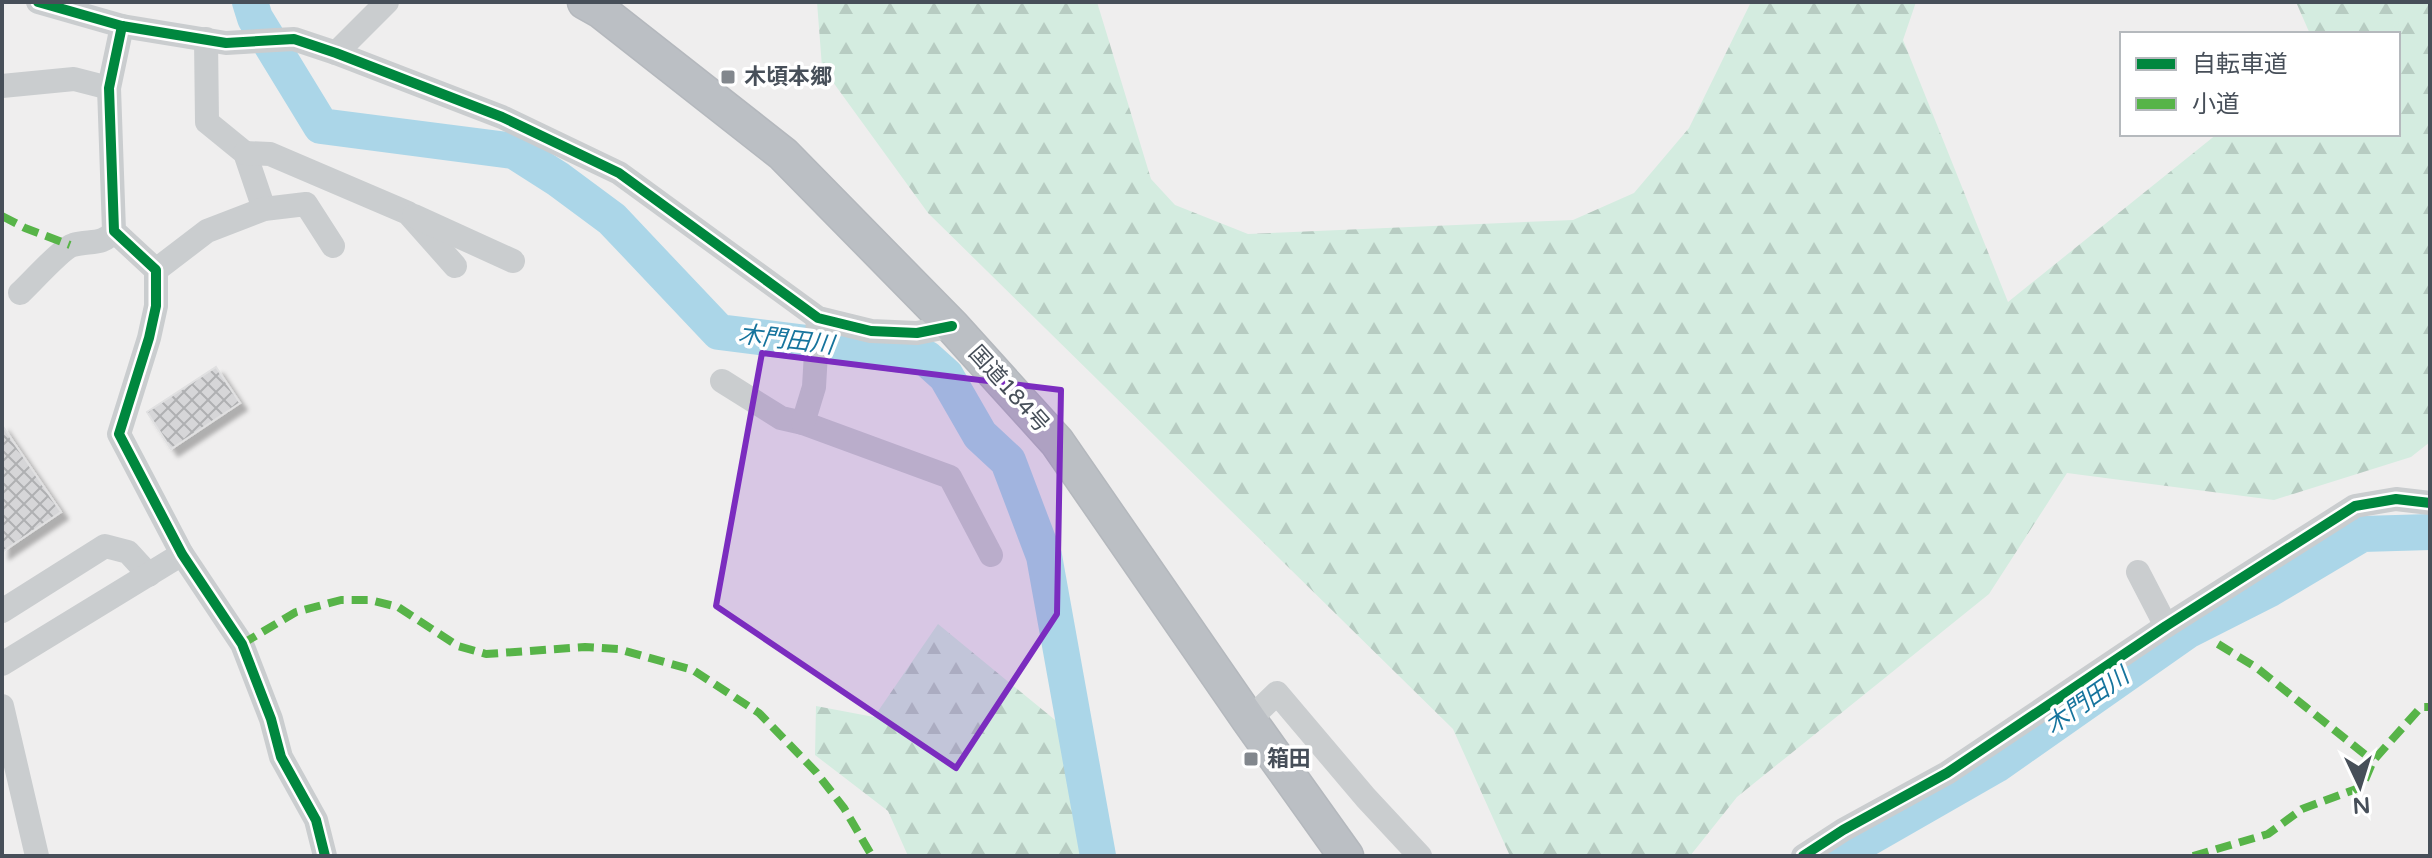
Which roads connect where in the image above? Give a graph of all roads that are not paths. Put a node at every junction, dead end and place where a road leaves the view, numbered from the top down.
1 (38, 2) edge
2 (387, 2) edge
3 (585, 2) edge
4 (122, 26) junction
5 (206, 39) junction
6 (336, 53) junction
7 (2, 86) edge
8 (109, 88) junction
9 (245, 153) junction
10 (264, 209) junction
11 (408, 213) junction
12 (114, 231) junction
13 (333, 246) dead end
14 (513, 261) dead end
15 (455, 266) dead end
16 (156, 270) junction
17 (20, 293) dead end
18 (818, 318) junction
19 (952, 326) junction
20 (722, 381) dead end
21 (803, 423) junction
22 (2430, 503) edge
23 (182, 554) junction
24 (991, 555) dead end
25 (2138, 572) dead end
26 (149, 575) junction
27 (2, 611) edge
28 (2166, 626) junction
29 (2, 664) edge
30 (2, 706) edge
31 (1249, 720) junction
32 (1339, 853) edge
33 (37, 856) edge
34 (325, 856) edge
35 (1420, 856) edge
36 (1803, 856) edge

1 - 4 street
2 - 6 street
3 - 19 highway, 国道184号
4 - 5 street
4 - 8 street
5 - 6 street
5 - 9 street
6 - 18 street
7 - 8 street
8 - 12 street
9 - 10 street
9 - 11 street
10 - 13 street
10 - 16 street
11 - 14 street
11 - 15 street
12 - 16 street
12 - 17 street
16 - 23 street
18 - 19 street
18 - 21 street
19 - 31 highway, 国道184号
20 - 21 street
21 - 24 street
22 - 28 street
23 - 26 street
23 - 34 street
25 - 28 street
26 - 27 street
26 - 29 street
28 - 36 street
30 - 33 street
31 - 32 highway, 国道184号
31 - 35 street

